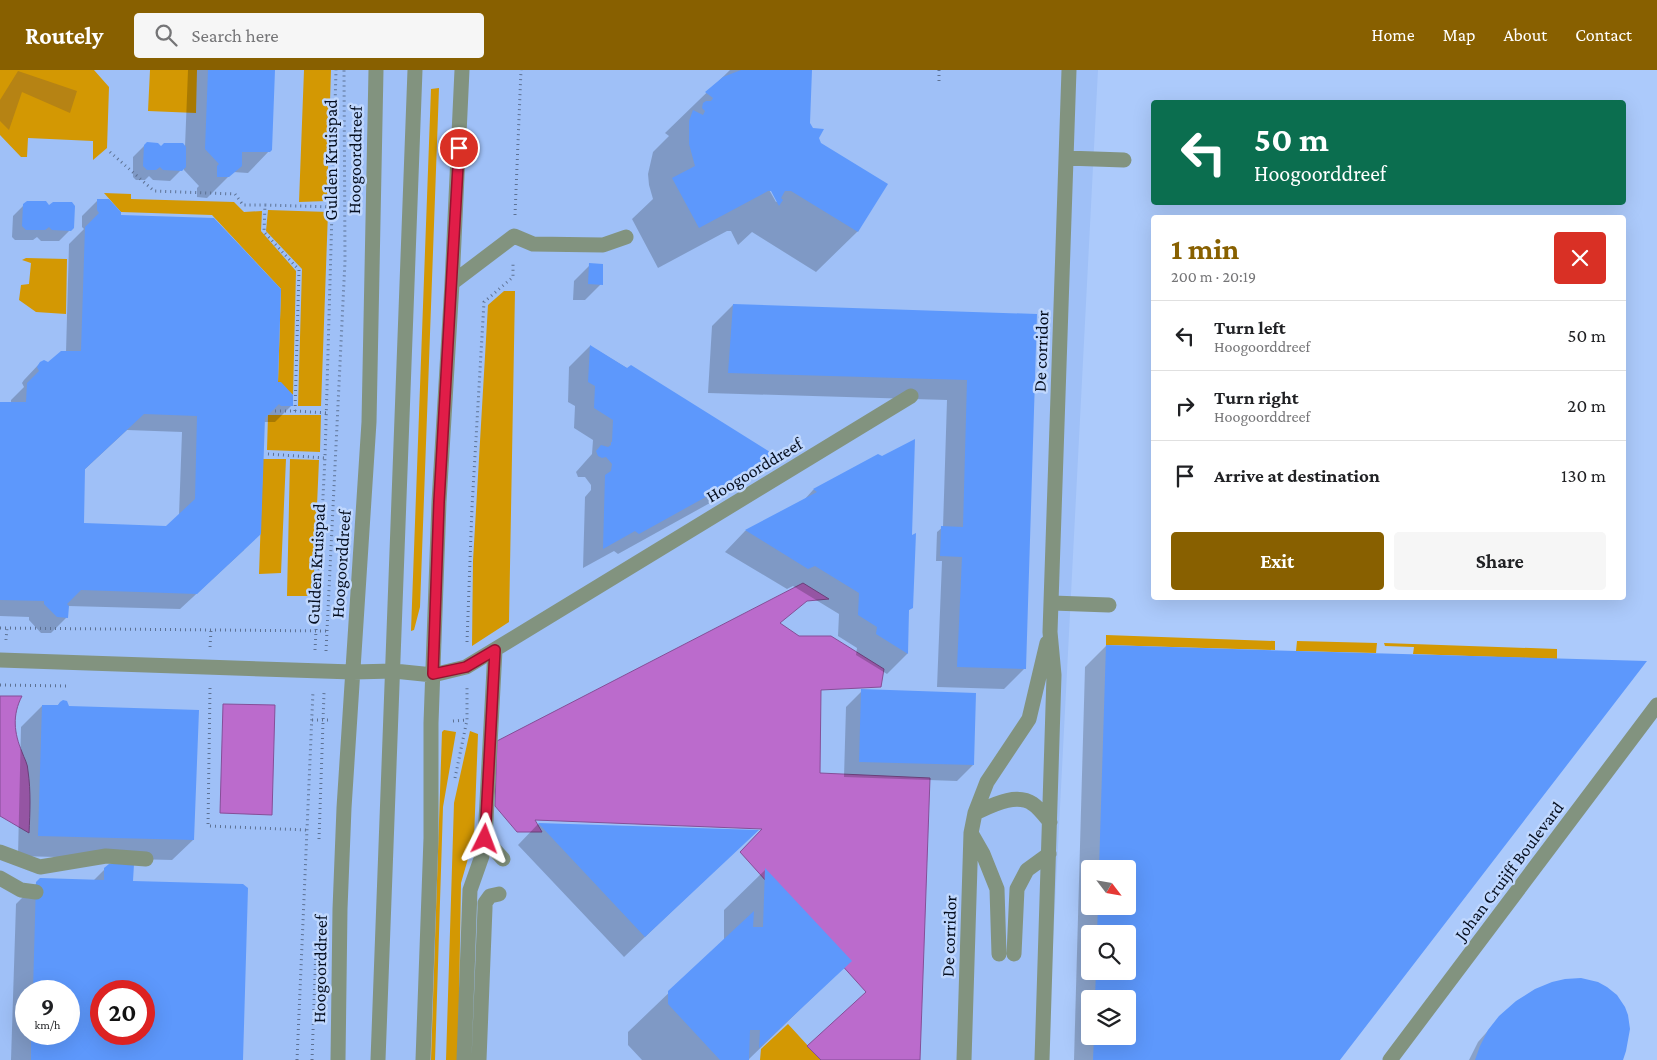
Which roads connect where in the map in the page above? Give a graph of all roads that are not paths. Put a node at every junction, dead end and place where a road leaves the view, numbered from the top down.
1 (376, 70) edge
2 (415, 70) edge
3 (462, 70) edge
4 (1068, 70) edge
5 (1066, 158) junction
6 (1124, 160) dead end
7 (626, 237) dead end
8 (452, 283) junction
9 (911, 396) dead end
10 (1052, 604) junction
11 (1109, 605) dead end
12 (1050, 632) junction
13 (495, 650) junction
14 (0, 660) edge
15 (394, 671) junction
16 (353, 672) junction
17 (433, 674) junction
18 (1657, 706) edge
19 (975, 814) junction
20 (1050, 822) junction
21 (971, 833) junction
22 (485, 839) junction
23 (0, 852) edge
24 (1049, 854) junction
25 (146, 859) dead end
26 (503, 859) dead end
27 (0, 878) edge
28 (36, 892) dead end
29 (499, 894) dead end
30 (338, 1060) edge
31 (378, 1060) edge
32 (423, 1060) edge
33 (464, 1060) edge
34 (479, 1060) edge
35 (964, 1060) edge
36 (1042, 1060) edge
37 (1390, 1060) edge

1 - 16 street, Hoogoorddreef
2 - 15 street
3 - 8 street
4 - 5 street, De corridor
5 - 6 street
5 - 10 street, De corridor
7 - 8 street
8 - 17 street
9 - 13 street, Hoogoorddreef
10 - 11 street
10 - 12 street, De corridor
12 - 19 street, De corridor
12 - 20 street, De corridor
13 - 17 street, Hoogoorddreef
13 - 22 street
14 - 16 street, Hoogoorddreef
15 - 16 street, Hoogoorddreef
15 - 17 street, Hoogoorddreef
15 - 31 street
16 - 30 street, Hoogoorddreef
17 - 32 street
18 - 37 street, Johan Cruijff Boulevard
19 - 20 street
19 - 21 street, De corridor
20 - 24 street, De corridor
21 - 24 street
21 - 35 street, De corridor
22 - 26 street
22 - 33 street
23 - 25 street
24 - 36 street, De corridor
27 - 28 street
29 - 34 street

